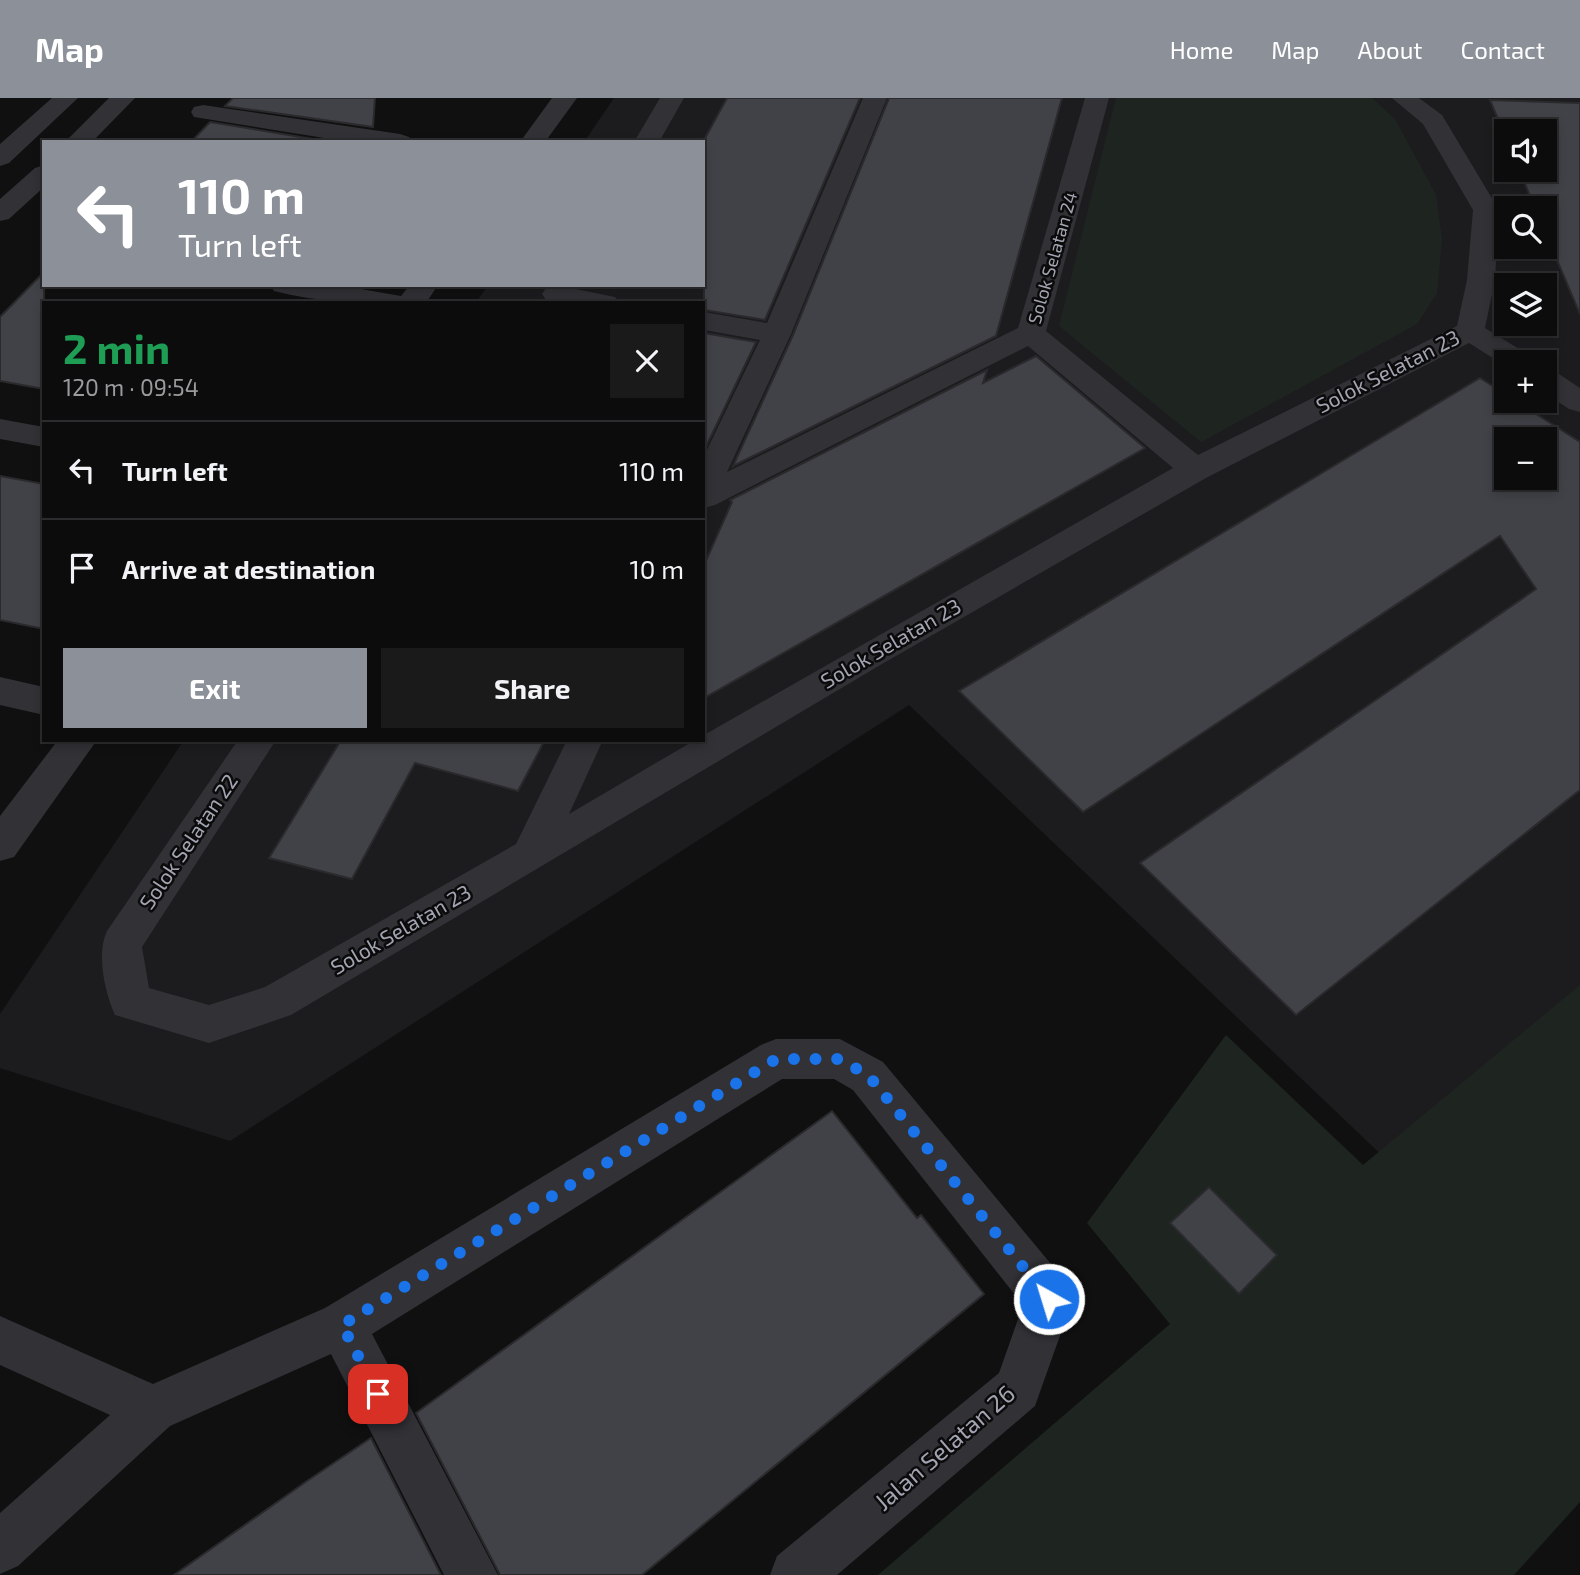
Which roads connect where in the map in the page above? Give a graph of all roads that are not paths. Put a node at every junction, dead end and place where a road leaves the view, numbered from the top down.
1 (66, 98) edge
2 (123, 98) edge
3 (565, 98) edge
4 (672, 98) edge
5 (875, 98) edge
6 (1097, 98) edge
7 (1404, 98) edge
8 (203, 112) dead end
9 (79, 140) edge
10 (387, 140) edge
11 (534, 140) edge
12 (647, 140) edge
13 (0, 158) edge
14 (0, 171) edge
15 (41, 176) edge
16 (0, 213) edge
17 (296, 287) edge
18 (556, 294) edge
19 (382, 301) edge
20 (593, 301) edge
21 (705, 321) edge
22 (1470, 331) junction
23 (1031, 333) junction
24 (777, 334) junction
25 (1500, 350) edge
26 (1557, 387) edge
27 (1580, 402) edge
28 (0, 429) edge
29 (42, 437) edge
30 (1195, 470) junction
31 (705, 486) edge
32 (705, 496) edge
33 (0, 691) edge
34 (42, 701) edge
35 (77, 742) edge
36 (257, 742) edge
37 (583, 742) edge
38 (0, 845) edge
39 (530, 856) junction
40 (121, 944) joint
41 (342, 1325) junction
42 (0, 1340) edge
43 (153, 1409) junction
44 (0, 1548) edge
45 (472, 1575) edge
46 (796, 1575) edge

1 - 13 street
2 - 9 street
3 - 11 street
4 - 12 street
5 - 24 street
6 - 23 street, Solok Selatan 24
7 - 22 street, Solok Selatan 23
8 - 10 street
14 - 15 street
15 - 16 street
17 - 19 street
18 - 20 street
21 - 24 street
22 - 25 street
22 - 30 street, Solok Selatan 23
23 - 30 street, Solok Selatan 24
23 - 32 street
24 - 31 street
26 - 27 street
28 - 29 street
30 - 39 street, Solok Selatan 23
33 - 34 street
35 - 38 street
36 - 40 street, Solok Selatan 22
37 - 39 street
39 - 40 street, Solok Selatan 23
41 - 43 street, Jalan Selatan 26
41 - 45 street
41 - 46 street, Jalan Selatan 26
42 - 43 street
43 - 44 street, Jalan Selatan 26

